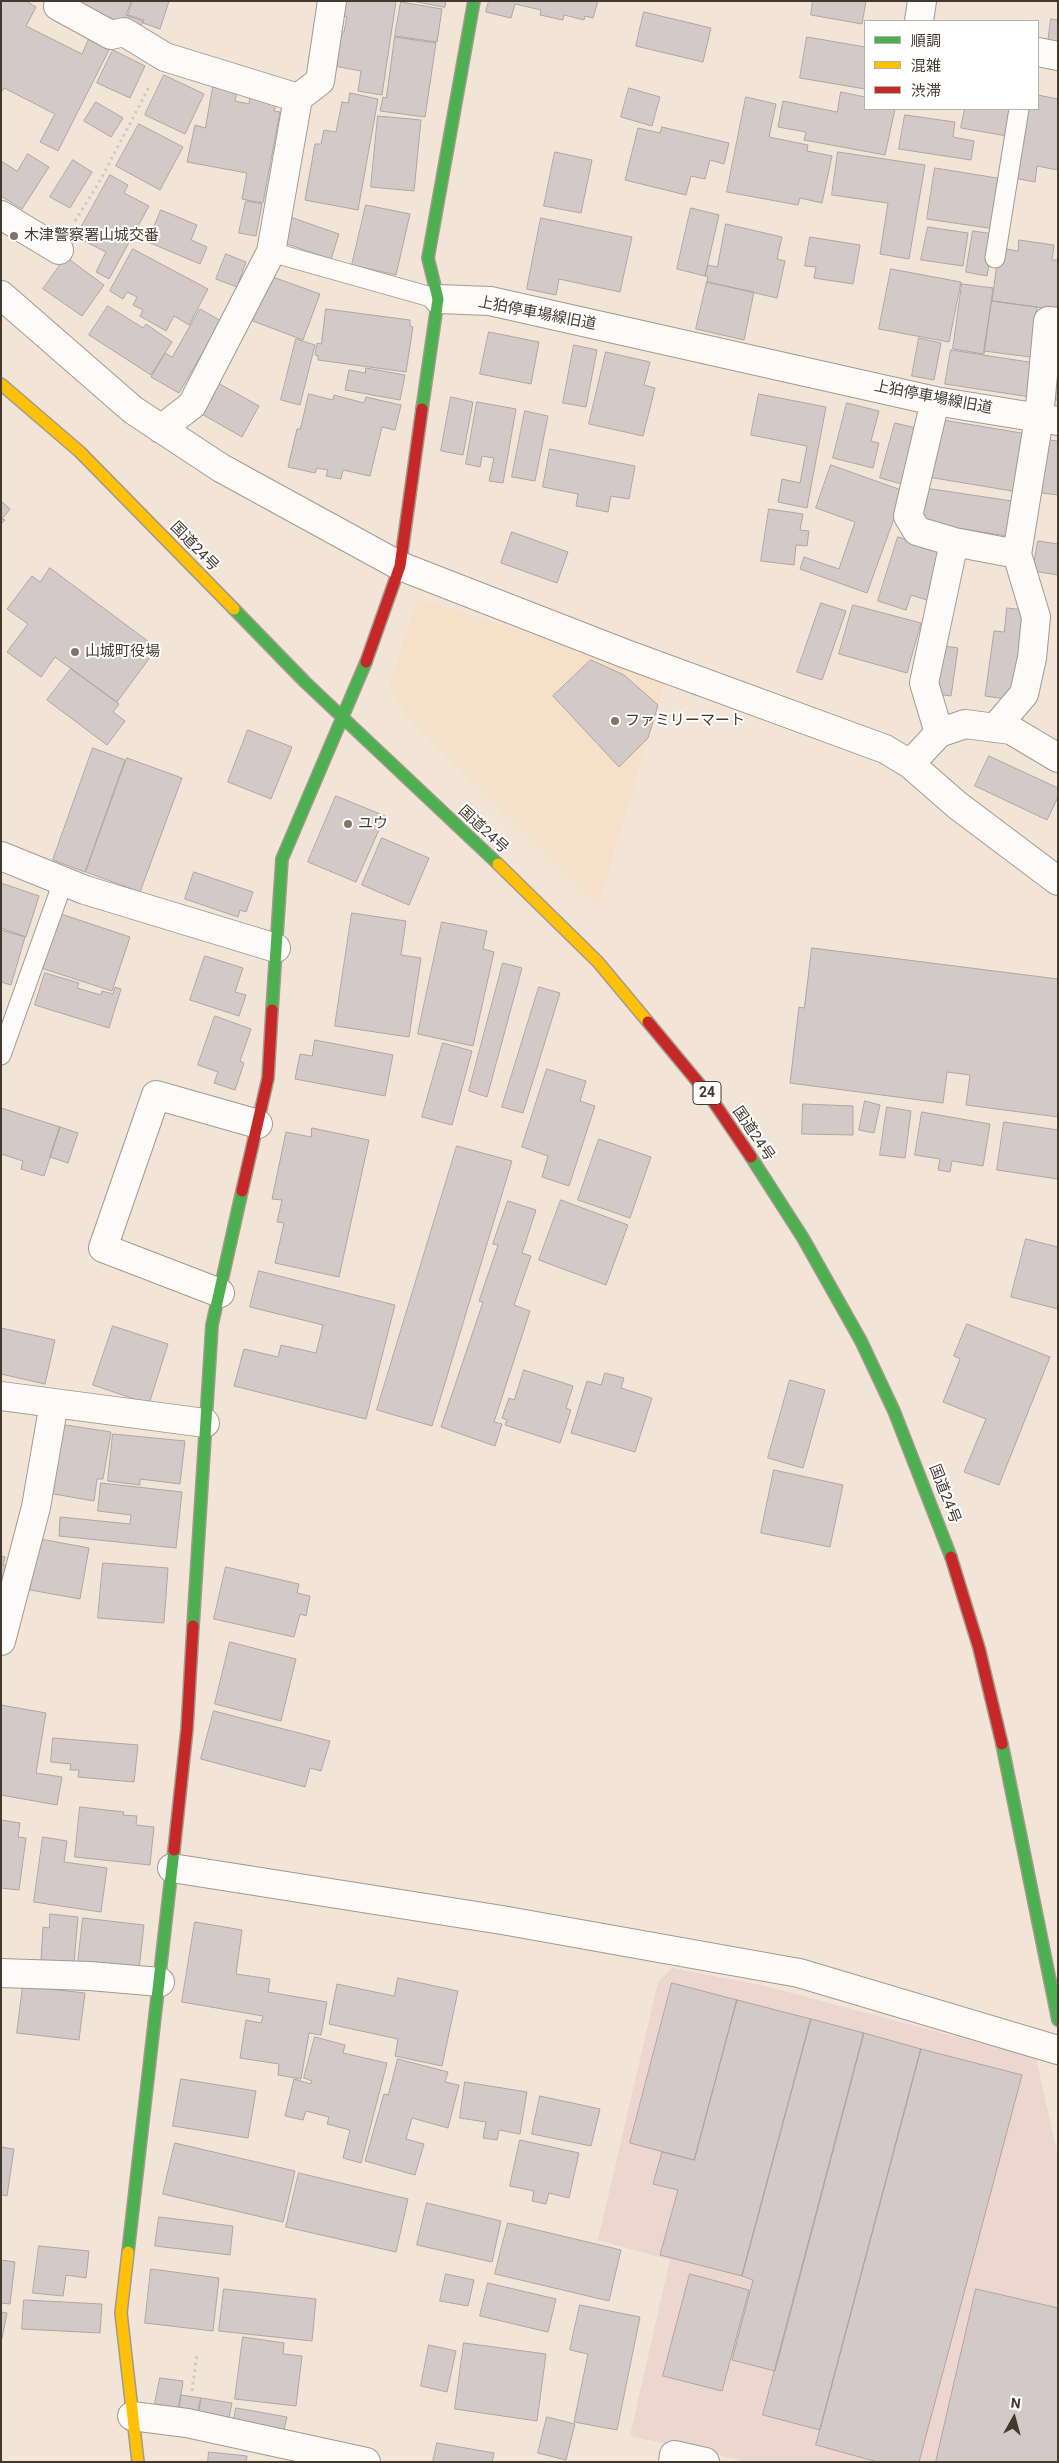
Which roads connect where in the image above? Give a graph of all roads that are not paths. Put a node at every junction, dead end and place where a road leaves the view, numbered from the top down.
1 (60, 1) edge
2 (332, 1) edge
3 (474, 1) edge
4 (922, 1) edge
5 (920, 20) edge
6 (1039, 52) edge
7 (1058, 56) edge
8 (298, 98) junction
9 (1019, 110) edge
10 (1, 215) edge
11 (58, 250) road end
12 (271, 252) junction
13 (995, 258) dead end
14 (1, 294) edge
15 (438, 299) junction
16 (1058, 322) edge
17 (1, 384) edge
18 (936, 401) junction
19 (1048, 420) edge
20 (161, 429) junction
21 (954, 542) junction
22 (1017, 554) junction
23 (400, 566) junction
24 (342, 716) junction
25 (995, 728) junction
26 (939, 733) junction
27 (1058, 758) edge
28 (910, 764) junction
29 (1, 856) edge
30 (1058, 881) edge
31 (63, 882) junction
32 (276, 948) junction
33 (1, 1055) edge
34 (258, 1124) junction
35 (220, 1293) junction
36 (1, 1396) edge
37 (54, 1403) junction
38 (205, 1423) junction
39 (1, 1641) edge
40 (172, 1868) junction
41 (1, 1973) edge
42 (160, 1982) junction
43 (1058, 2020) edge
44 (1058, 2050) edge
45 (132, 2416) junction
46 (138, 2462) edge
47 (366, 2462) edge
48 (673, 2462) edge
49 (705, 2462) edge

1 - 8 street
2 - 8 street
3 - 15 main road
4 - 5 street
6 - 7 street
8 - 12 street
9 - 13 lane
10 - 11 street
12 - 15 lane
12 - 20 street
14 - 20 street
15 - 18 street, 上狛停車場線旧道
15 - 23 main road
16 - 19 street
17 - 24 main road, 国道24号 / 24
18 - 19 street, 上狛停車場線旧道
18 - 21 street
19 - 22 street
20 - 23 street
21 - 22 street
21 - 26 street
22 - 25 street
23 - 24 main road
23 - 28 street
24 - 32 main road
24 - 43 main road, 国道24号 / 24
25 - 26 street
25 - 27 street
26 - 28 street
28 - 30 street
29 - 31 street
31 - 32 street
31 - 33 lane
32 - 34 main road
34 - 35 main road
34 - 35 street
35 - 38 main road
36 - 37 street
37 - 38 street
37 - 39 street
38 - 40 main road
40 - 42 main road
40 - 44 street
41 - 42 street
42 - 45 main road
45 - 46 main road
45 - 47 street
48 - 49 street

